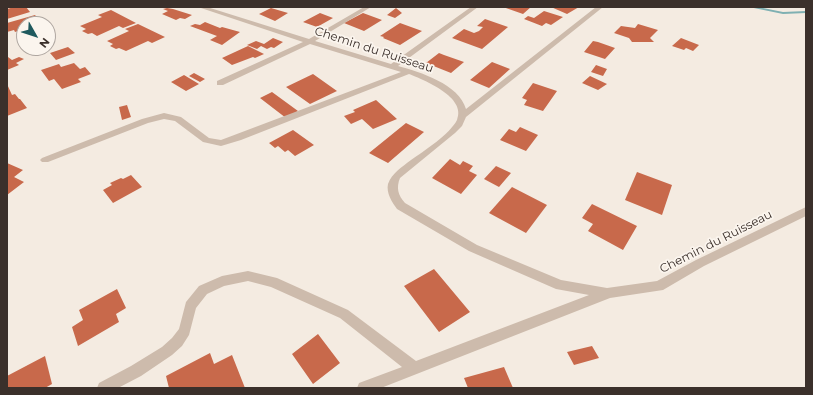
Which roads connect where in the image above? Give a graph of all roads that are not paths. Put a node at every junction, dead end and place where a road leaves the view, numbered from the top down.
1 (201, 7) edge
2 (368, 7) edge
3 (475, 7) edge
4 (600, 7) edge
5 (309, 42) junction
6 (391, 67) junction
7 (407, 72) junction
8 (220, 83) dead end
9 (462, 116) junction
10 (45, 160) dead end
11 (806, 212) edge
12 (607, 293) junction
13 (414, 368) junction
14 (380, 385) edge
15 (104, 388) edge
16 (364, 388) edge

1 - 5 street, Chemin du Ruisseau
2 - 5 street
3 - 6 street
4 - 9 street
5 - 6 street, Chemin du Ruisseau
5 - 8 street
6 - 7 street, Chemin du Ruisseau
7 - 9 street, Chemin du Ruisseau
7 - 10 street
9 - 12 street, Chemin du Ruisseau
11 - 12 street, Chemin du Ruisseau
12 - 13 street
13 - 14 street
13 - 15 street
14 - 16 street

